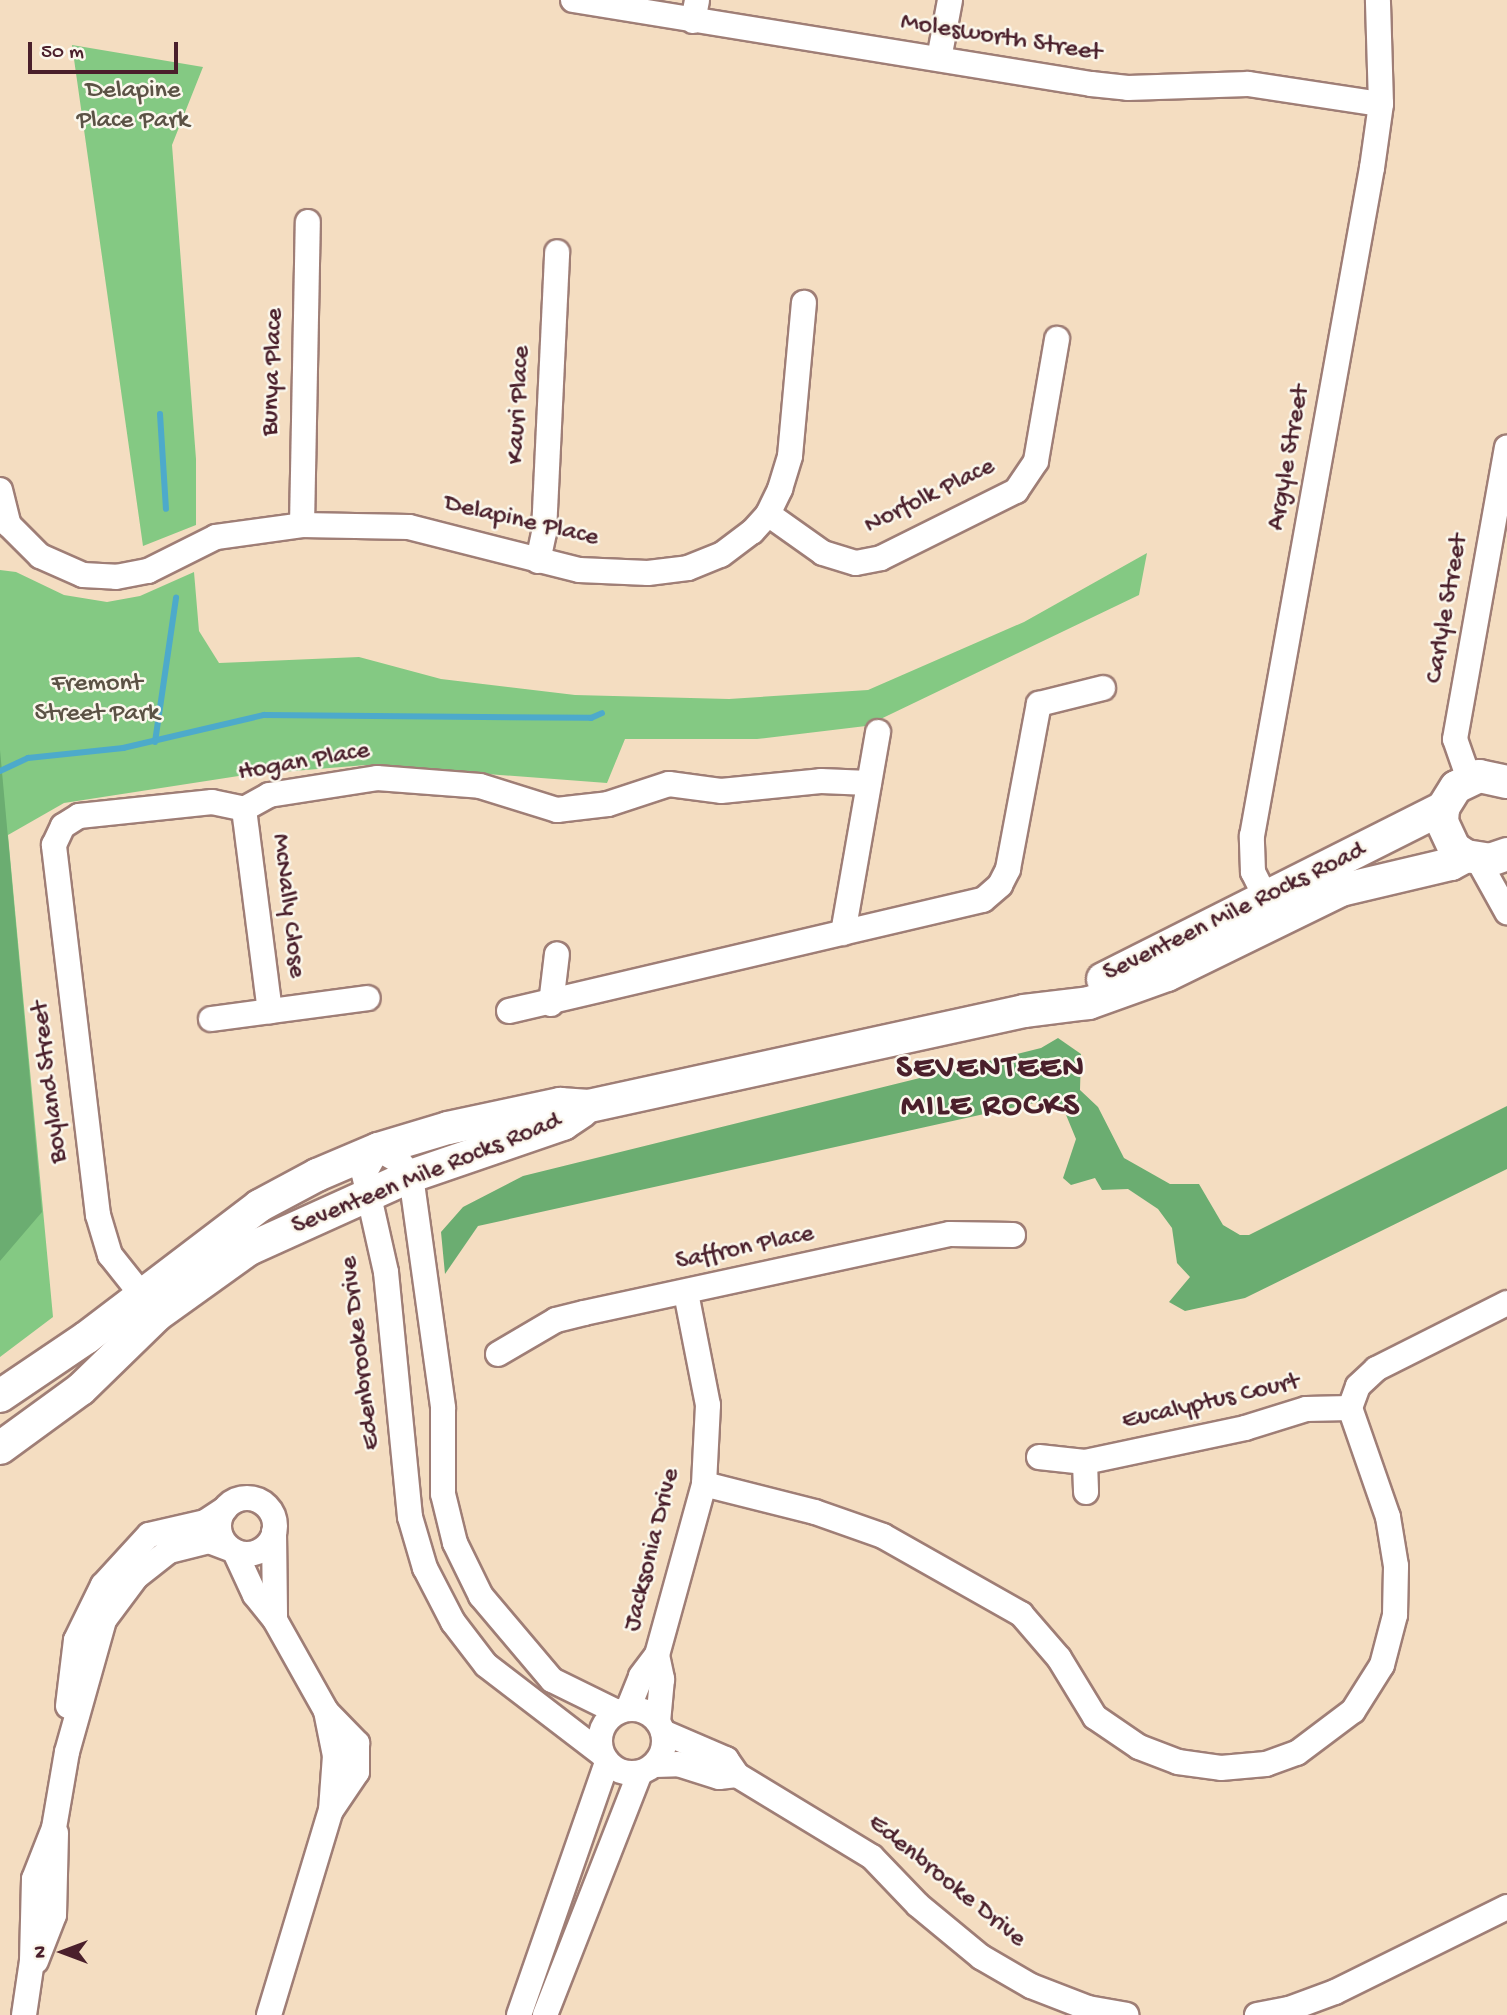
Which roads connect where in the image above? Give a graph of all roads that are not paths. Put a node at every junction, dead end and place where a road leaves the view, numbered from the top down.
1 (573, 0) edge
2 (950, 0) edge
3 (1378, 0) edge
4 (695, 10) edge
5 (939, 59) junction
6 (1381, 104) junction
7 (307, 222) dead end
8 (556, 252) dead end
9 (804, 303) dead end
10 (1057, 339) dead end
11 (1507, 448) edge
12 (0, 490) edge
13 (768, 514) junction
14 (302, 525) junction
15 (538, 561) junction
16 (1103, 688) dead end
17 (878, 732) dead end
18 (1469, 779) junction
19 (1507, 782) edge
20 (869, 783) junction
21 (1443, 808) junction
22 (244, 809) junction
23 (63, 826) joint
24 (1484, 857) edge
25 (1272, 909) junction
26 (1507, 912) edge
27 (843, 933) junction
28 (557, 954) dead end
29 (368, 998) dead end
30 (551, 1004) junction
31 (270, 1011) junction
32 (509, 1011) dead end
33 (211, 1018) dead end
34 (589, 1106) junction
35 (378, 1149) junction
36 (411, 1176) junction
37 (367, 1196) junction
38 (1013, 1236) dead end
39 (686, 1293) junction
40 (1507, 1303) edge
41 (149, 1304) junction
42 (498, 1354) dead end
43 (0, 1396) edge
44 (1350, 1408) junction
45 (0, 1448) edge
46 (1039, 1457) dead end
47 (1085, 1462) junction
48 (704, 1484) junction
49 (1086, 1492) dead end
50 (225, 1509) junction
51 (274, 1532) junction
52 (233, 1550) junction
53 (275, 1620) junction
54 (657, 1655) junction
55 (622, 1711) junction
56 (661, 1727) junction
57 (67, 1752) junction
58 (605, 1758) junction
59 (647, 1769) junction
60 (737, 1774) junction
61 (1507, 1907) edge
62 (24, 2015) edge
63 (269, 2015) edge
64 (519, 2015) edge
65 (545, 2015) edge
66 (1126, 2015) edge
67 (1257, 2015) edge

1 - 4 street, Molesworth Street
2 - 5 street
3 - 6 street, Argyle Street
4 - 5 street, Molesworth Street
5 - 6 street, Molesworth Street
6 - 25 street, Argyle Street
7 - 14 street, Bunya Place
8 - 15 street, Kauri Place
9 - 13 street, Delapine Place
10 - 13 street, Norfolk Place
11 - 18 street, Carlyle Street
12 - 14 street, Delapine Place
13 - 15 street, Delapine Place
14 - 15 street, Delapine Place
16 - 27 street
17 - 20 street
18 - 19 main road
18 - 21 main road
20 - 22 street, Hogan Place
20 - 27 street
21 - 24 main road
21 - 25 main road, Seventeen Mile Rocks Road
22 - 23 street, Hogan Place
22 - 31 street, McNally Close
23 - 41 street, Boyland Street
24 - 25 main road, Seventeen Mile Rocks Road
24 - 26 street
25 - 34 main road, Seventeen Mile Rocks Road
27 - 30 street
28 - 30 street
29 - 31 street, McNally Close
30 - 32 street
31 - 33 street, McNally Close
34 - 35 main road, Seventeen Mile Rocks Road
34 - 36 main road, Seventeen Mile Rocks Road
35 - 36 street
35 - 37 street, Edenbrooke Drive
35 - 41 main road, Seventeen Mile Rocks Road
36 - 37 main road, Seventeen Mile Rocks Road
36 - 55 street
37 - 41 main road, Seventeen Mile Rocks Road
37 - 58 street, Edenbrooke Drive
38 - 39 street, Saffron Place
39 - 42 street, Saffron Place
39 - 48 street, Jacksonia Drive
40 - 44 street
41 - 43 main road, Seventeen Mile Rocks Road
41 - 45 main road, Seventeen Mile Rocks Road
44 - 47 street, Eucalyptus Court
44 - 48 street
46 - 47 street, Eucalyptus Court
47 - 49 street
48 - 54 street, Jacksonia Drive
50 - 51 street
50 - 52 street
50 - 57 street
51 - 52 street
51 - 53 street
52 - 53 street
52 - 57 street
53 - 63 street
54 - 55 street, Jacksonia Drive
54 - 56 street, Jacksonia Drive
55 - 56 street
55 - 58 street
56 - 59 street
56 - 60 street, Edenbrooke Drive
57 - 62 street
58 - 59 street
58 - 64 street
59 - 60 street, Edenbrooke Drive
59 - 65 street
60 - 66 street, Edenbrooke Drive
61 - 67 street

